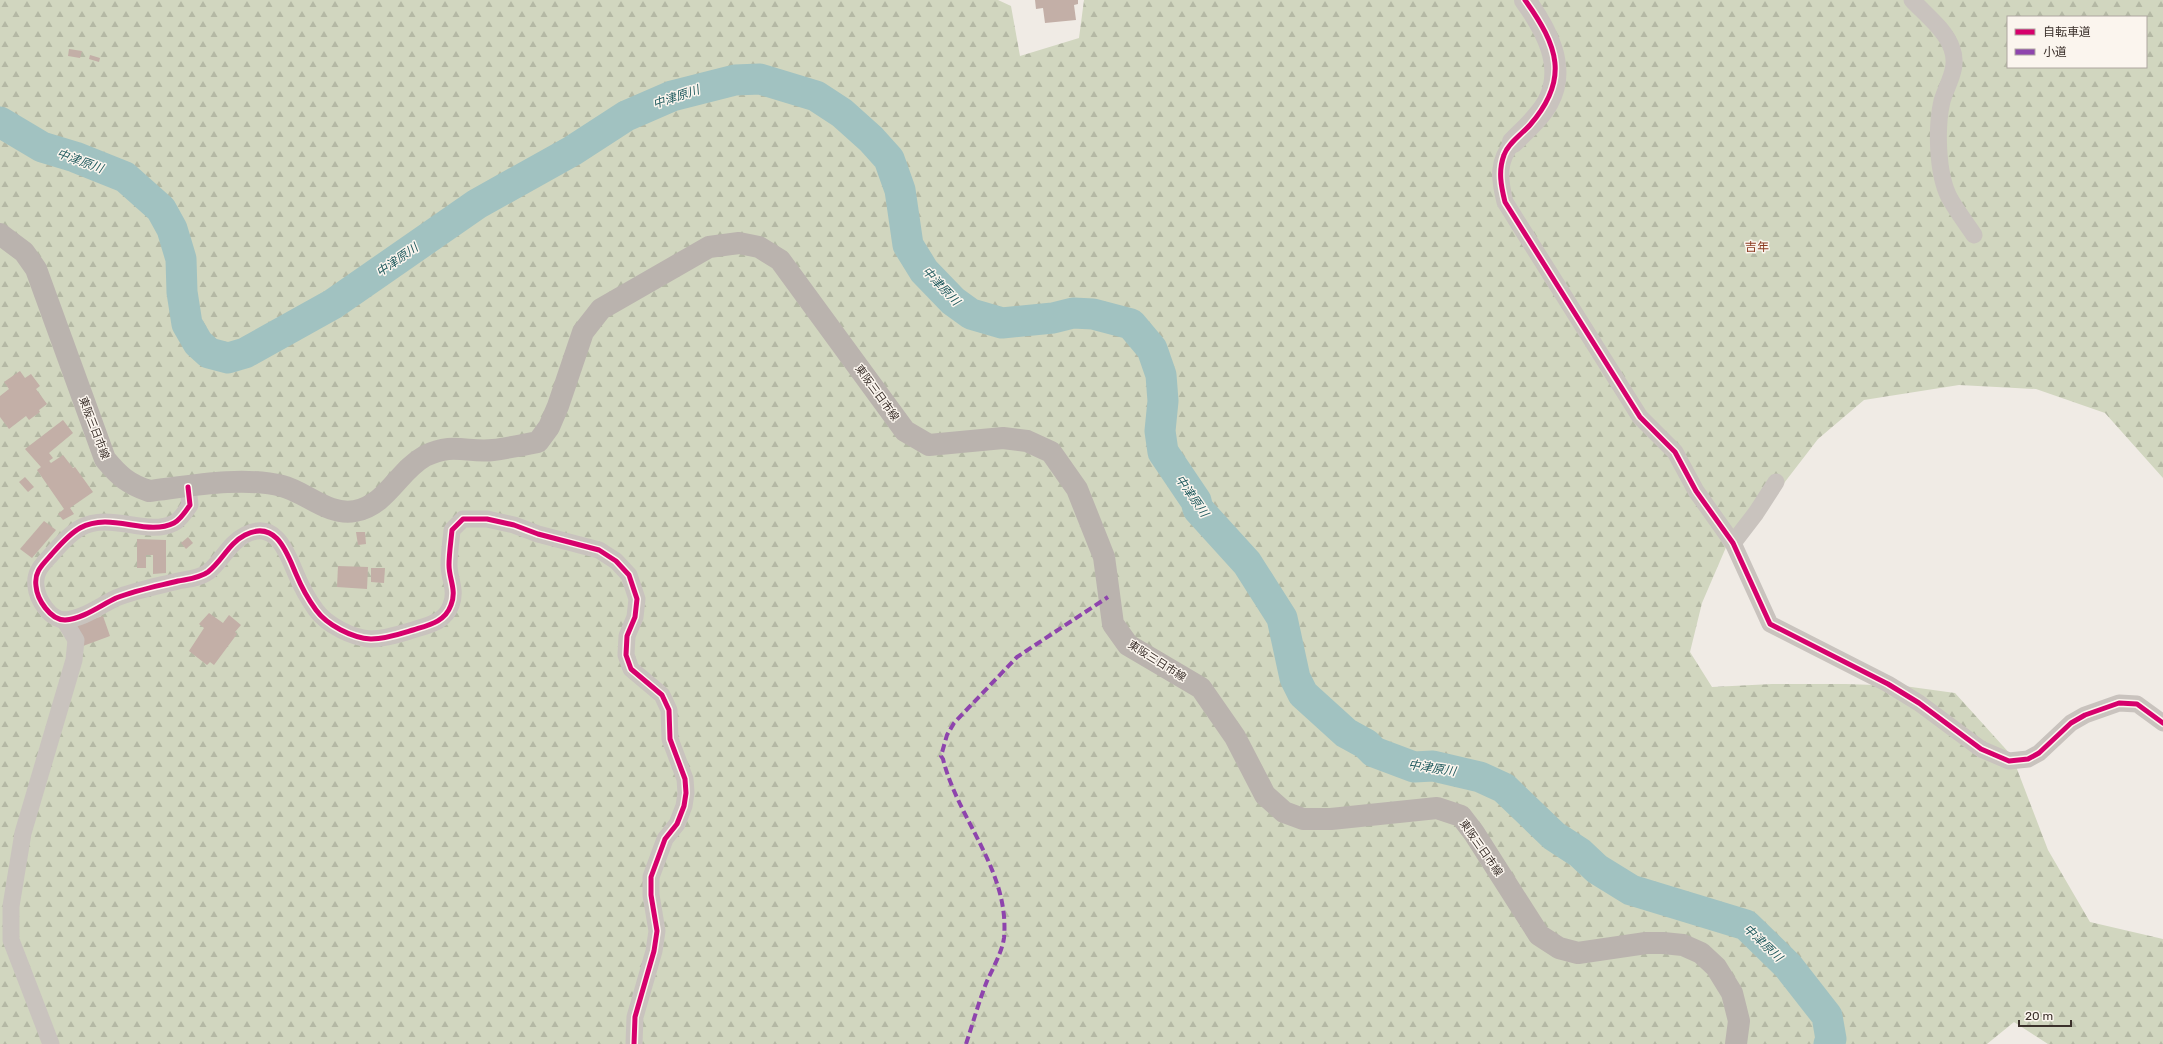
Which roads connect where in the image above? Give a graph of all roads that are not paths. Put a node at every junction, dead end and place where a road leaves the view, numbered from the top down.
1 (1525, 0) edge
2 (1912, 0) edge
3 (1513, 142) joint
4 (0, 234) edge
5 (1974, 235) dead end
6 (1776, 482) dead end
7 (188, 487) junction
8 (1733, 543) junction
9 (64, 620) junction
10 (2163, 723) edge
11 (51, 1044) edge
12 (634, 1044) edge
13 (1736, 1044) edge

1 - 3 street
2 - 5 street
3 - 8 street
4 - 7 main road, 東阪三日市線
6 - 8 street
7 - 9 street
7 - 13 main road, 東阪三日市線
8 - 10 street
9 - 11 street
9 - 12 street

